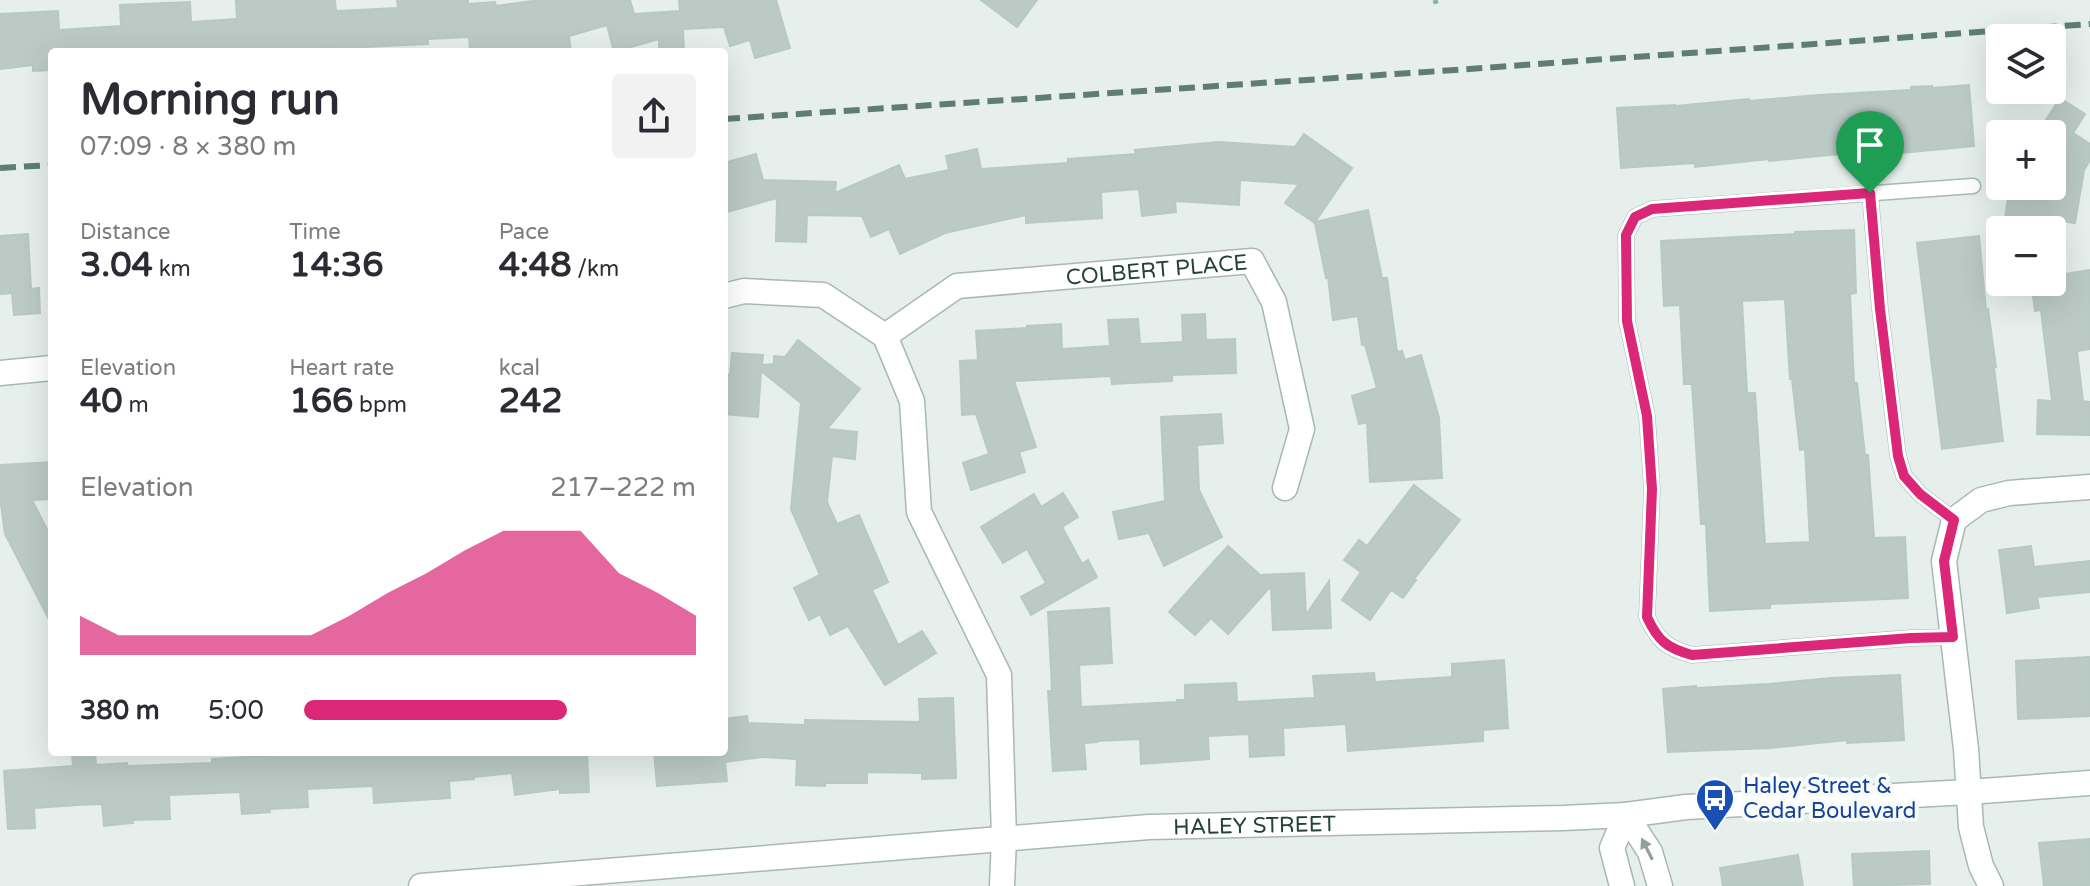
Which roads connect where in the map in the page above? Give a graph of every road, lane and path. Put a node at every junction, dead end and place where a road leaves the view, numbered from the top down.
1 (1435, 0) edge
2 (1438, 9) dead end
3 (1973, 186) dead end
4 (1870, 193) junction
5 (728, 295) edge
6 (885, 336) junction
7 (48, 368) edge
8 (0, 373) edge
9 (2090, 487) edge
10 (1285, 488) dead end
11 (1954, 520) junction
12 (1953, 637) junction
13 (2090, 783) edge
14 (1969, 792) junction
15 (1626, 815) junction
16 (1004, 838) junction
17 (421, 886) edge
18 (1002, 886) edge
19 (1622, 886) edge
20 (1660, 886) edge
21 (1991, 886) edge

1 - 2 path
3 - 4 lane
4 - 11 lane
4 - 12 lane
5 - 6 street
6 - 10 street, COLBERT PLACE
6 - 16 street
7 - 8 street
9 - 11 street
11 - 12 street
12 - 14 street
13 - 14 street, HALEY STREET
14 - 15 street, HALEY STREET
14 - 21 street
15 - 16 street, HALEY STREET
15 - 19 street
20 -> 15 street
16 - 17 street, HALEY STREET
16 - 18 street

